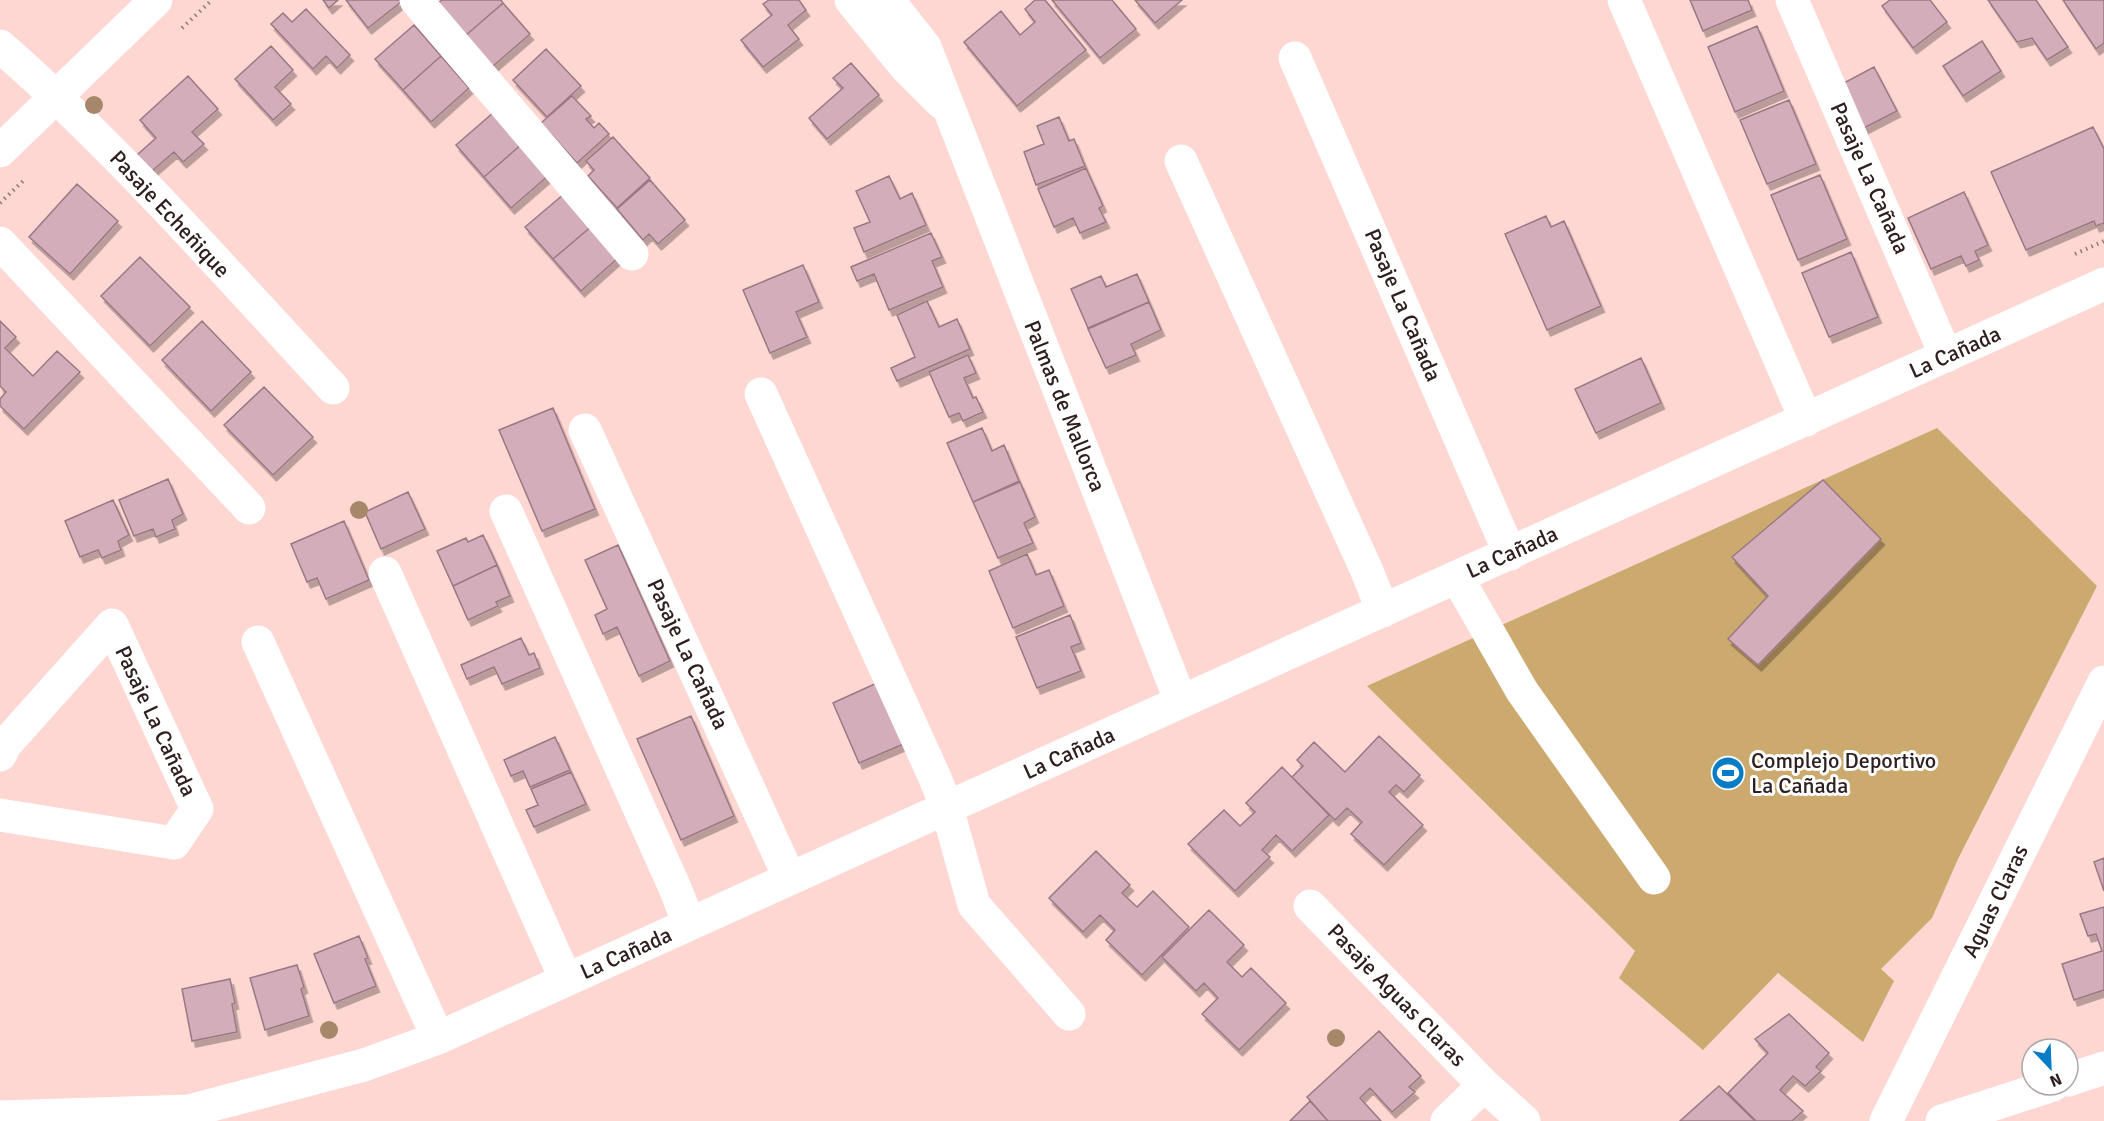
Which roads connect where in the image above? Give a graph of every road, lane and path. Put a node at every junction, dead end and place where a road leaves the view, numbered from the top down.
1 (156, 0) edge
2 (416, 0) edge
3 (851, 0) edge
4 (888, 0) edge
5 (1624, 0) edge
6 (1792, 0) edge
7 (0, 46) edge
8 (1295, 58) dead end
9 (56, 96) junction
10 (948, 110) junction
11 (0, 151) edge
12 (1181, 161) dead end
13 (0, 243) edge
14 (632, 254) dead end
15 (2104, 284) edge
16 (1946, 356) junction
17 (333, 387) dead end
18 (761, 393) dead end
19 (1806, 420) junction
20 (585, 430) dead end
21 (249, 508) dead end
22 (506, 511) dead end
23 (1510, 554) junction
24 (385, 573) dead end
25 (1457, 577) junction
26 (1383, 611) junction
27 (258, 642) dead end
28 (2104, 682) edge
29 (1181, 702) junction
30 (0, 755) edge
31 (947, 808) junction
32 (0, 815) edge
33 (1654, 878) dead end
34 (790, 879) junction
35 (1310, 906) dead end
36 (689, 924) junction
37 (566, 980) junction
38 (1069, 1014) dead end
39 (438, 1038) junction
40 (2104, 1068) edge
41 (2080, 1076) edge
42 (1484, 1085) junction
43 (2020, 1096) edge
44 (2, 1118) edge
45 (1955, 1119) edge
46 (1447, 1121) edge
47 (1524, 1121) edge
48 (1886, 1121) edge

1 - 9 street
2 - 14 street
3 - 10 street, Palmas de Mallorca
4 - 10 street, Palmas de Mallorca
5 - 19 street
6 - 16 street, Pasaje La Cañada
7 - 9 street, Pasaje Echeñique
8 - 23 street, Pasaje La Cañada
9 - 11 street
9 - 17 street, Pasaje Echeñique
10 - 29 street, Palmas de Mallorca
12 - 26 street
13 - 21 street
15 - 16 street, La Cañada
16 - 19 street, La Cañada
18 - 31 street
19 - 23 street, La Cañada
20 - 34 street, Pasaje La Cañada
22 - 36 street
23 - 25 street, La Cañada
24 - 37 street
25 - 26 street, La Cañada
25 - 33 street
26 - 29 street, La Cañada
27 - 39 street
28 - 48 street, Aguas Claras
29 - 31 street, La Cañada
30 - 32 street, Pasaje La Cañada
31 - 34 street, La Cañada
31 - 38 street
34 - 36 street, La Cañada
35 - 42 street, Pasaje Aguas Claras
36 - 37 street, La Cañada
37 - 39 street, La Cañada
39 - 44 street, La Cañada
40 - 41 street
42 - 46 street, Pasaje Aguas Claras
42 - 47 street, Pasaje Aguas Claras
43 - 45 street

